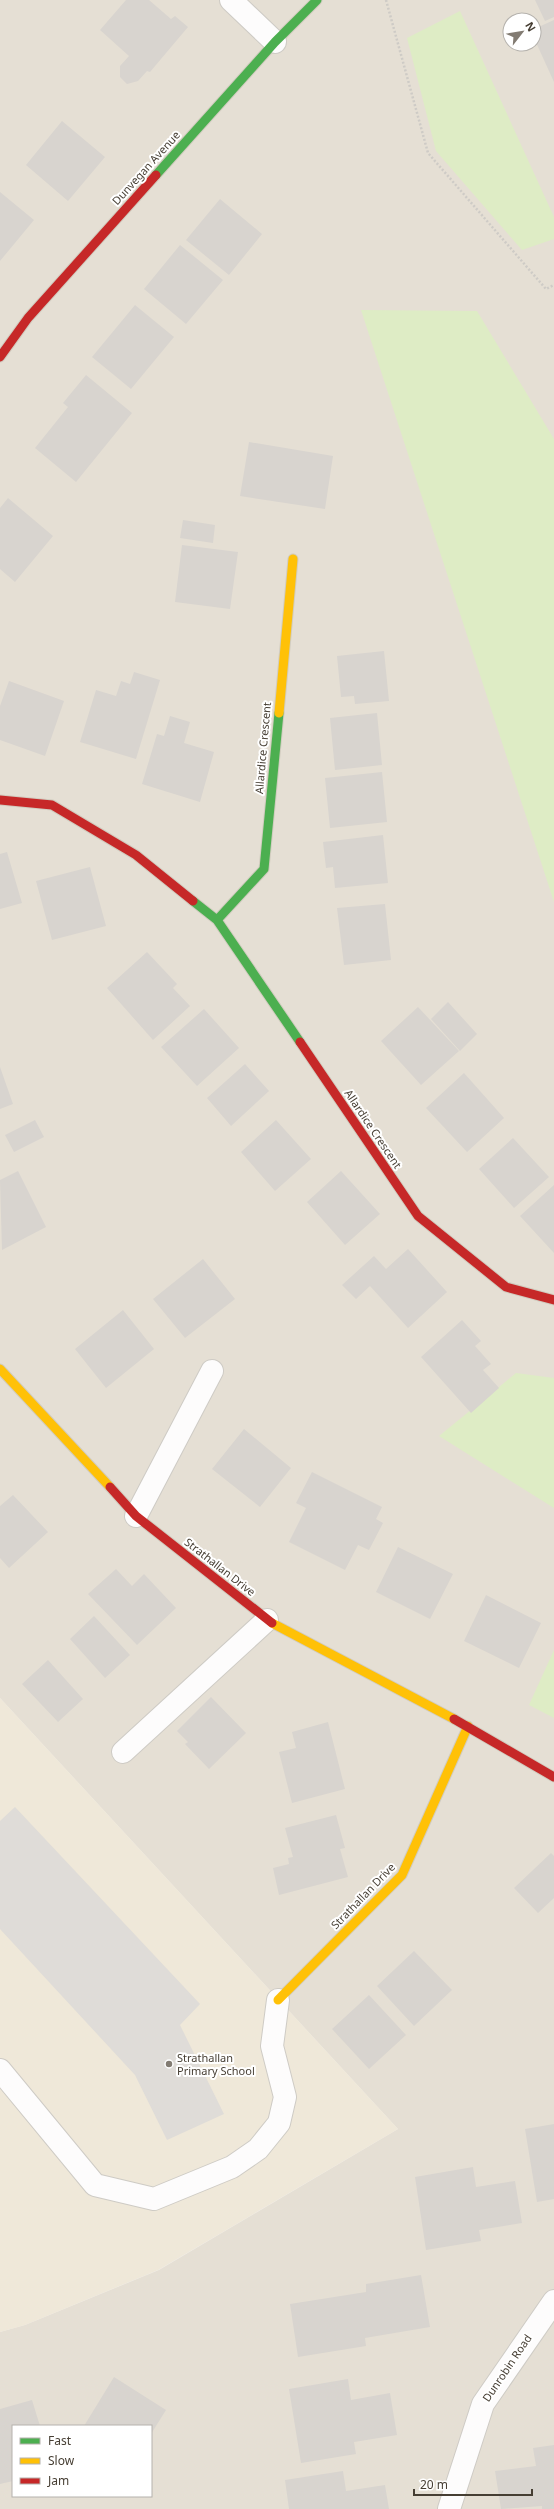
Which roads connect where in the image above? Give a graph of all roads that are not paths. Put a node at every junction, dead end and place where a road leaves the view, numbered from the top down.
1 (231, 0) edge
2 (317, 0) edge
3 (275, 42) junction
4 (0, 357) edge
5 (293, 559) dead end
6 (0, 800) edge
7 (217, 920) junction
8 (554, 1300) edge
9 (0, 1369) edge
10 (212, 1371) dead end
11 (136, 1516) junction
12 (267, 1620) junction
13 (468, 1726) junction
14 (123, 1752) dead end
15 (554, 1777) edge
16 (278, 2000) joint
17 (0, 2070) edge
18 (554, 2301) edge
19 (449, 2509) edge

1 - 3 street
2 - 3 street, Dunvegan Avenue
3 - 4 street, Dunvegan Avenue
5 - 7 street, Allardice Crescent
6 - 7 street, Allardice Crescent
7 - 8 street, Allardice Crescent
9 - 11 street, Strathallan Drive
10 - 11 street
11 - 12 street, Strathallan Drive
12 - 13 street, Strathallan Drive
12 - 14 street
13 - 15 street, Strathallan Drive
13 - 16 street, Strathallan Drive
16 - 17 street
18 - 19 street, Dunrobin Road

